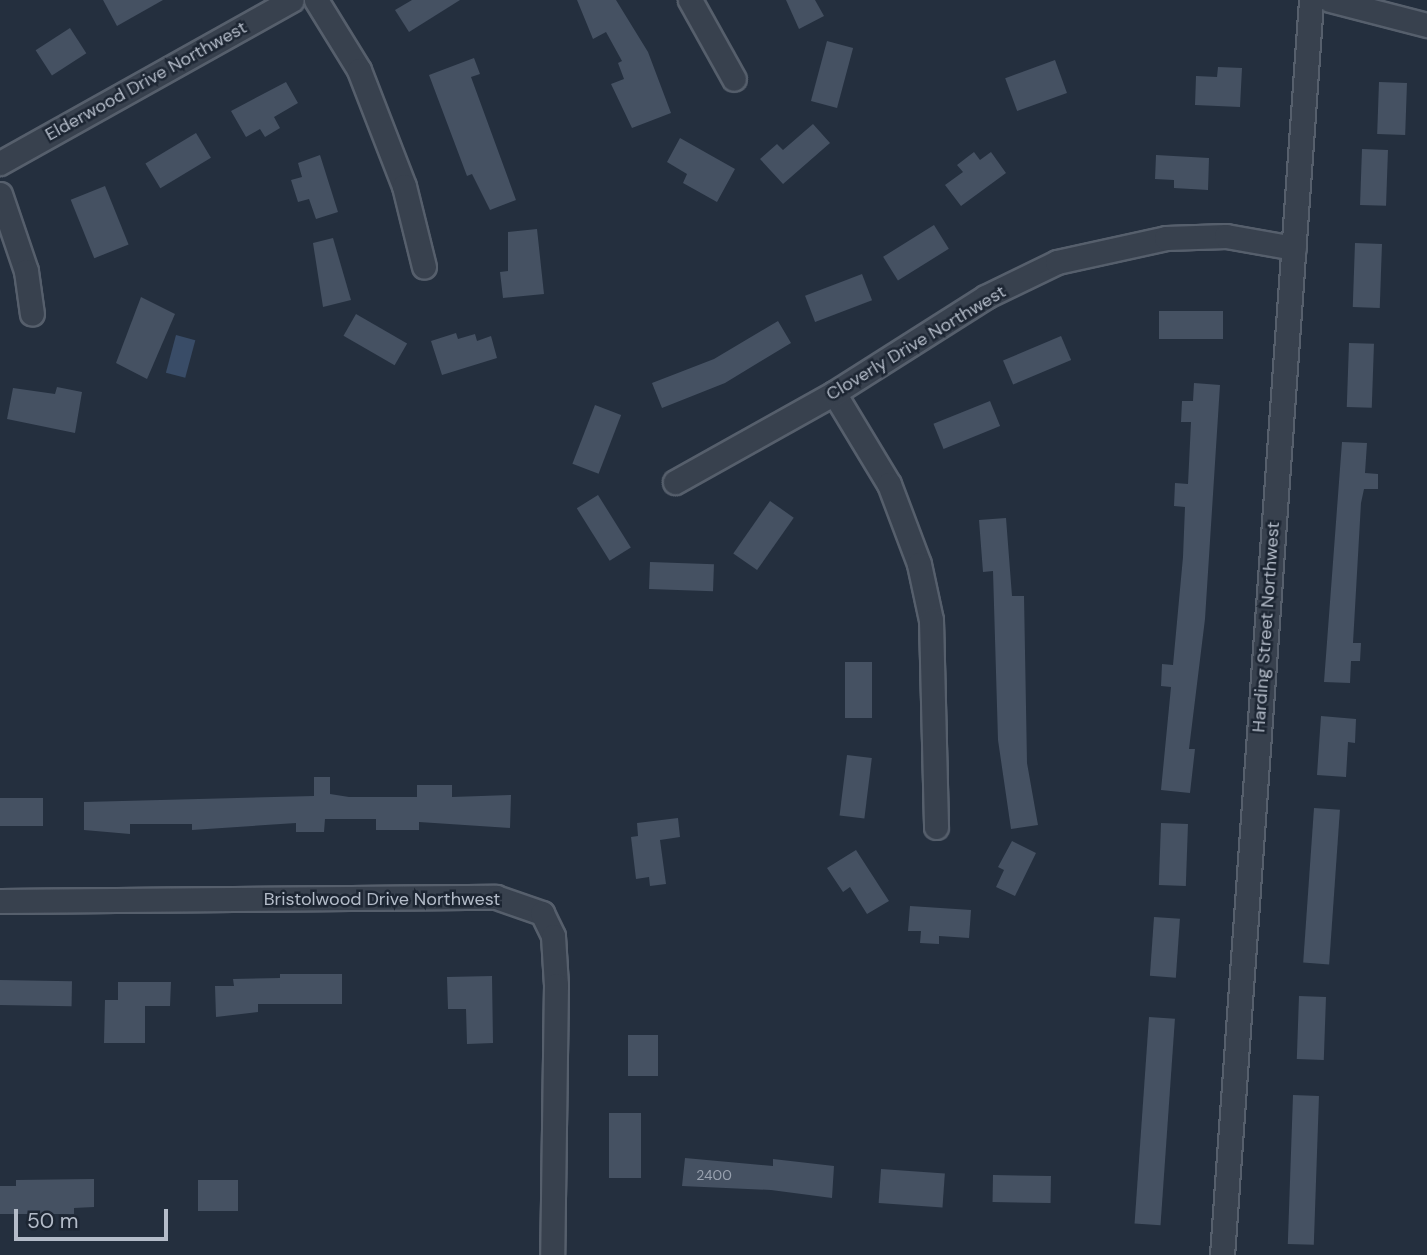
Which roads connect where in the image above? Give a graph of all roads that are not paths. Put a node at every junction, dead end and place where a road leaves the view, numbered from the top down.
1 (292, 0) edge
2 (316, 0) edge
3 (690, 0) edge
4 (1311, 0) edge
5 (1330, 0) edge
6 (1427, 24) edge
7 (734, 79) dead end
8 (0, 163) edge
9 (0, 194) edge
10 (1294, 248) junction
11 (424, 267) dead end
12 (32, 314) dead end
13 (834, 393) junction
14 (676, 481) dead end
15 (936, 827) dead end
16 (0, 901) edge
17 (552, 1255) edge
18 (1222, 1255) edge

1 - 8 street, Elderwood Drive Northwest
2 - 11 street
3 - 7 street
4 - 10 street, Harding Street Northwest
5 - 6 street
9 - 12 street
10 - 13 street, Cloverly Drive Northwest
10 - 18 street, Harding Street Northwest
13 - 14 street, Cloverly Drive Northwest
13 - 15 street
16 - 17 street, Bristolwood Drive Northwest

